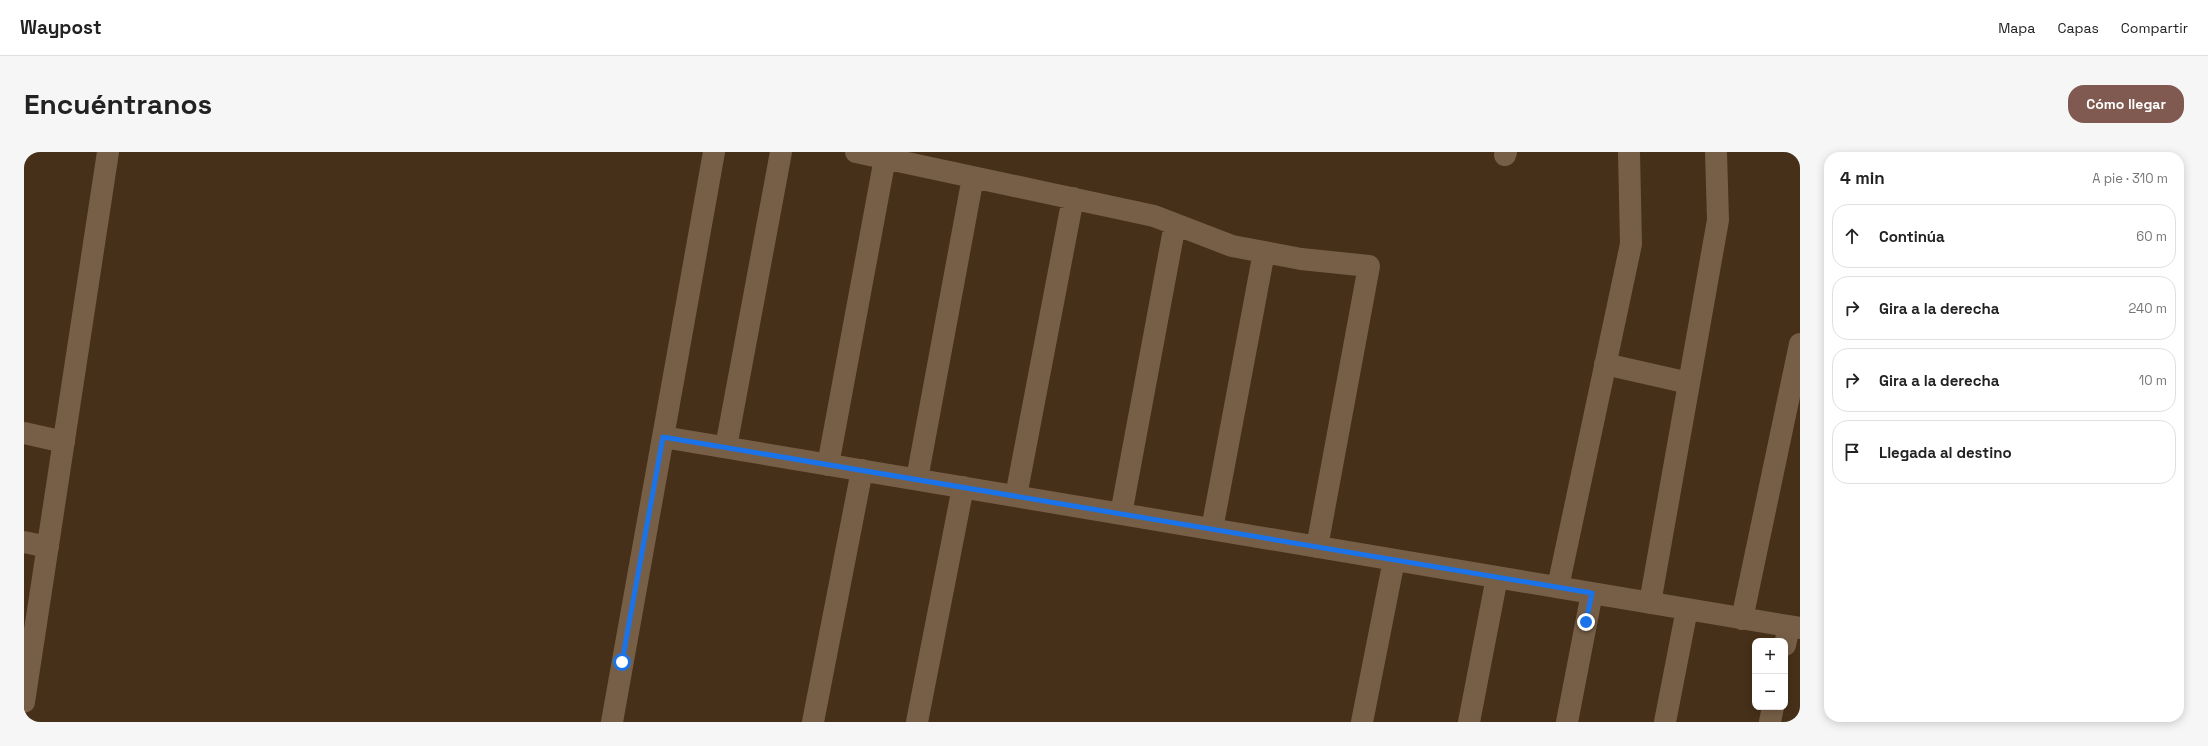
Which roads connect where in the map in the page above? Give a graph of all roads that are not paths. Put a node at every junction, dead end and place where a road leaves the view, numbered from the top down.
1 (108, 152) edge
2 (714, 152) edge
3 (781, 152) edge
4 (856, 152) edge
5 (1628, 152) edge
6 (1716, 152) edge
7 (885, 158) junction
8 (973, 177) junction
9 (1072, 198) junction
10 (1175, 224) junction
11 (1264, 252) junction
12 (1800, 344) edge
13 (1605, 364) junction
14 (1689, 382) junction
15 (24, 433) edge
16 (663, 437) junction
17 (64, 442) junction
18 (726, 447) junction
19 (828, 465) junction
20 (862, 470) junction
21 (916, 479) junction
22 (963, 487) junction
23 (1016, 496) junction
24 (1121, 514) junction
25 (1212, 529) junction
26 (24, 542) edge
27 (48, 547) junction
28 (1317, 547) junction
29 (1394, 560) junction
30 (1497, 577) junction
31 (1558, 588) junction
32 (1592, 593) junction
33 (1650, 603) junction
34 (1687, 609) junction
35 (1742, 618) junction
36 (1791, 633) edge
37 (28, 642) edge
38 (24, 702) edge
39 (1772, 710) edge
40 (612, 722) edge
41 (813, 722) edge
42 (917, 722) edge
43 (1362, 722) edge
44 (1469, 722) edge
45 (1567, 722) edge
46 (1665, 722) edge
47 (1770, 722) edge

1 - 17 street
2 - 16 street
3 - 18 street
4 - 7 street
5 - 13 street
6 - 14 street
7 - 8 street
7 - 19 street
8 - 9 street
8 - 21 street
9 - 10 street
9 - 23 street
10 - 11 street
10 - 24 street
11 - 25 street
11 - 28 street
12 - 35 street
13 - 14 street
13 - 31 street
14 - 33 street
15 - 17 street
16 - 18 street
16 - 40 street
17 - 27 street
18 - 19 street
19 - 20 street
20 - 21 street
20 - 41 street
21 - 22 street
22 - 23 street
22 - 42 street
23 - 24 street
24 - 25 street
25 - 28 street
26 - 27 street
27 - 37 street
28 - 29 street
29 - 30 street
29 - 43 street
30 - 31 street
30 - 44 street
31 - 32 street
32 - 33 street
32 - 45 street
33 - 34 street
34 - 35 street
34 - 46 street
35 - 36 street
37 - 38 street
39 - 47 street

